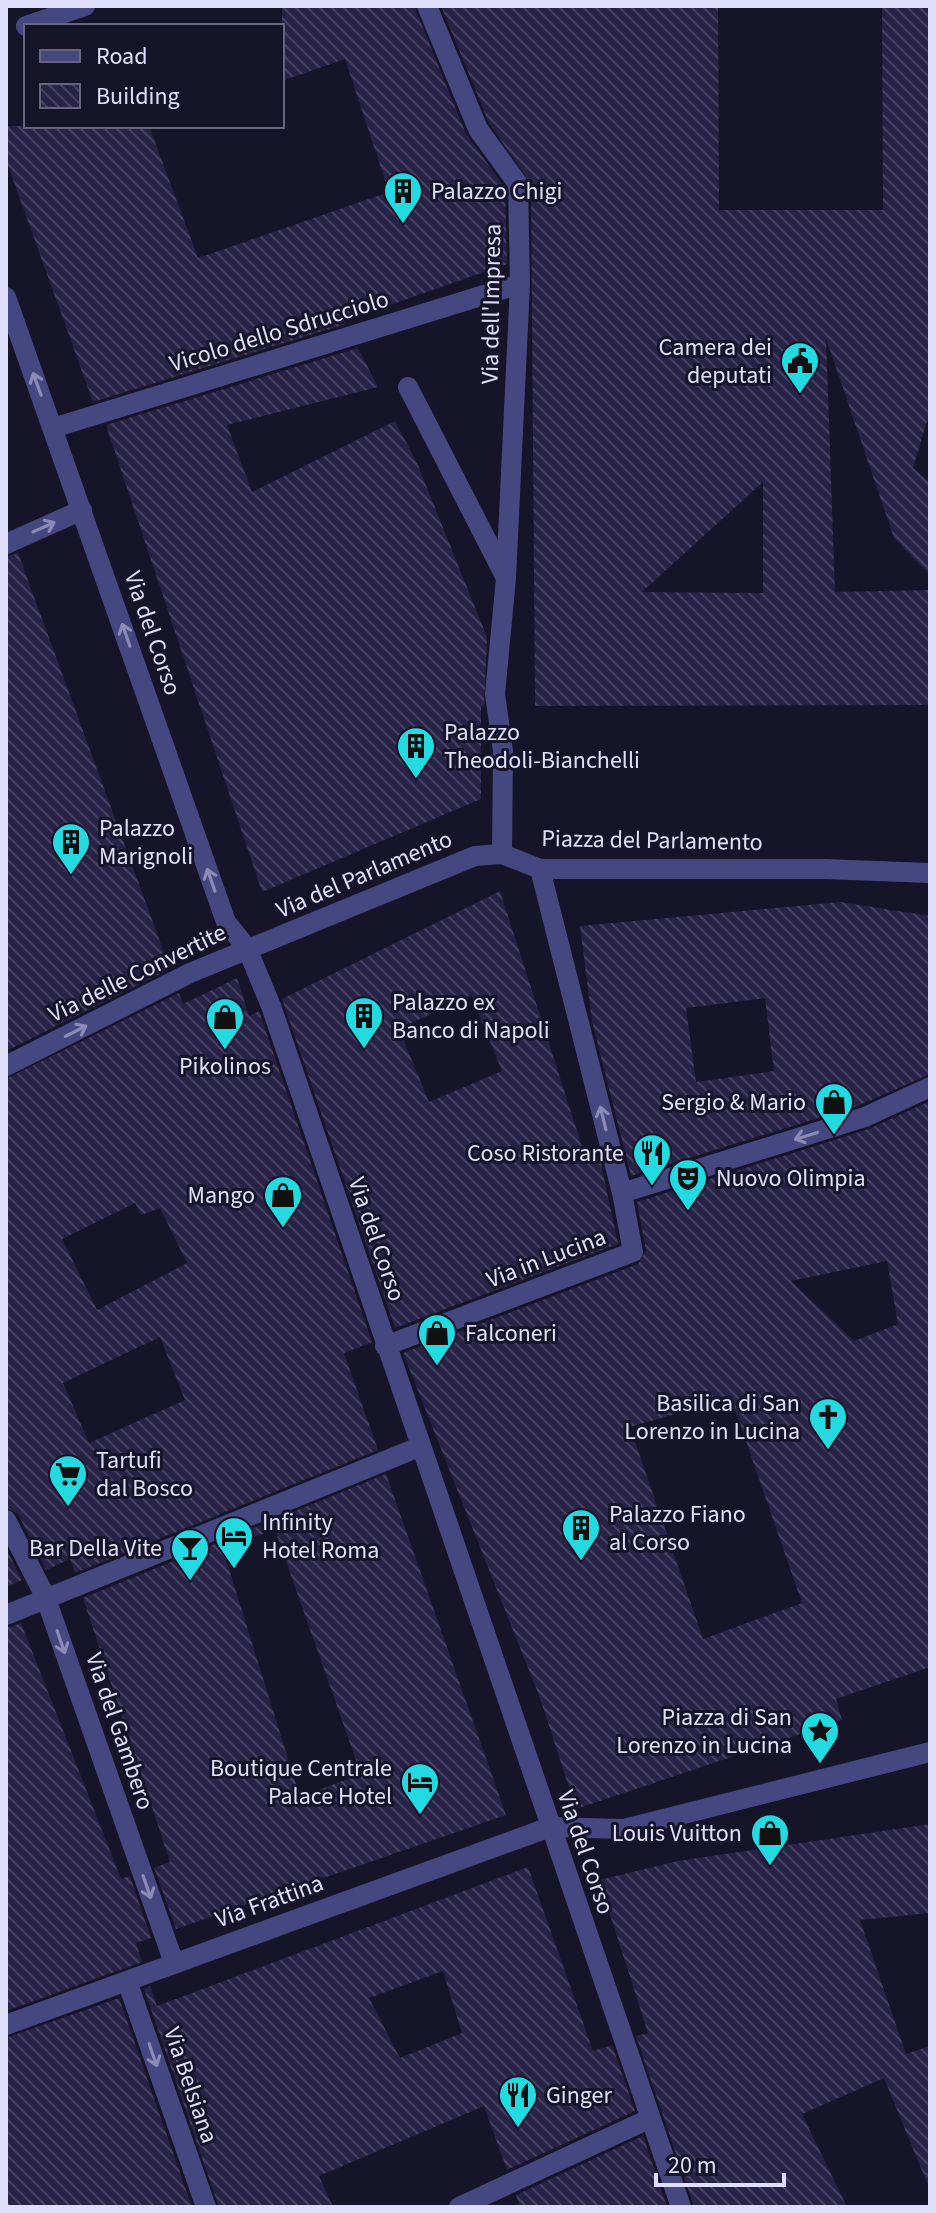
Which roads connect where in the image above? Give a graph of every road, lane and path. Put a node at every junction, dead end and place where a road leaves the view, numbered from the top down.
1 (85, 6) edge
2 (427, 6) edge
3 (32, 24) edge
4 (520, 284) junction
5 (6, 297) edge
6 (11, 318) edge
7 (408, 387) dead end
8 (53, 428) junction
9 (82, 510) junction
10 (6, 544) edge
11 (506, 578) junction
12 (502, 854) junction
13 (540, 869) junction
14 (930, 873) edge
15 (247, 948) junction
16 (6, 1066) edge
17 (930, 1087) edge
18 (622, 1193) junction
19 (385, 1346) junction
20 (419, 1447) junction
21 (6, 1520) edge
22 (45, 1596) junction
23 (6, 1615) edge
24 (930, 1752) edge
25 (550, 1827) junction
26 (174, 1963) junction
27 (127, 1981) junction
28 (6, 2025) edge
29 (649, 2119) junction
30 (206, 2207) edge
31 (459, 2207) edge
32 (681, 2207) edge

1 - 3 street
2 - 4 street, Via dell'Impresa
4 - 8 street, Vicolo dello Sdrucciolo
4 - 11 street, Via dell'Impresa
5 - 6 street, Via del Corso
8 -> 6 street, Via del Corso
7 - 11 street
8 - 9 street, Via del Corso
10 -> 9 street
15 -> 9 street, Via del Corso
11 - 12 street, Via dell'Impresa
12 - 13 street, Piazza del Parlamento
12 - 15 street, Via del Parlamento
13 - 14 street, Piazza del Parlamento
18 -> 13 street
16 -> 15 street, Via delle Convertite
15 - 19 street, Via del Corso
17 -> 18 street
18 - 19 street, Via in Lucina
19 - 20 street, Via del Corso
20 - 22 street
20 - 25 street, Via del Corso
21 - 22 street, Via del Gambero
22 - 23 street
22 -> 26 street, Via del Gambero
24 - 25 street
25 - 26 street, Via Frattina
25 - 29 street, Via del Corso
26 - 27 street, Via Frattina
27 - 28 street, Via Frattina
27 -> 30 street, Via Belsiana
29 - 31 street
29 - 32 street, Via del Corso

